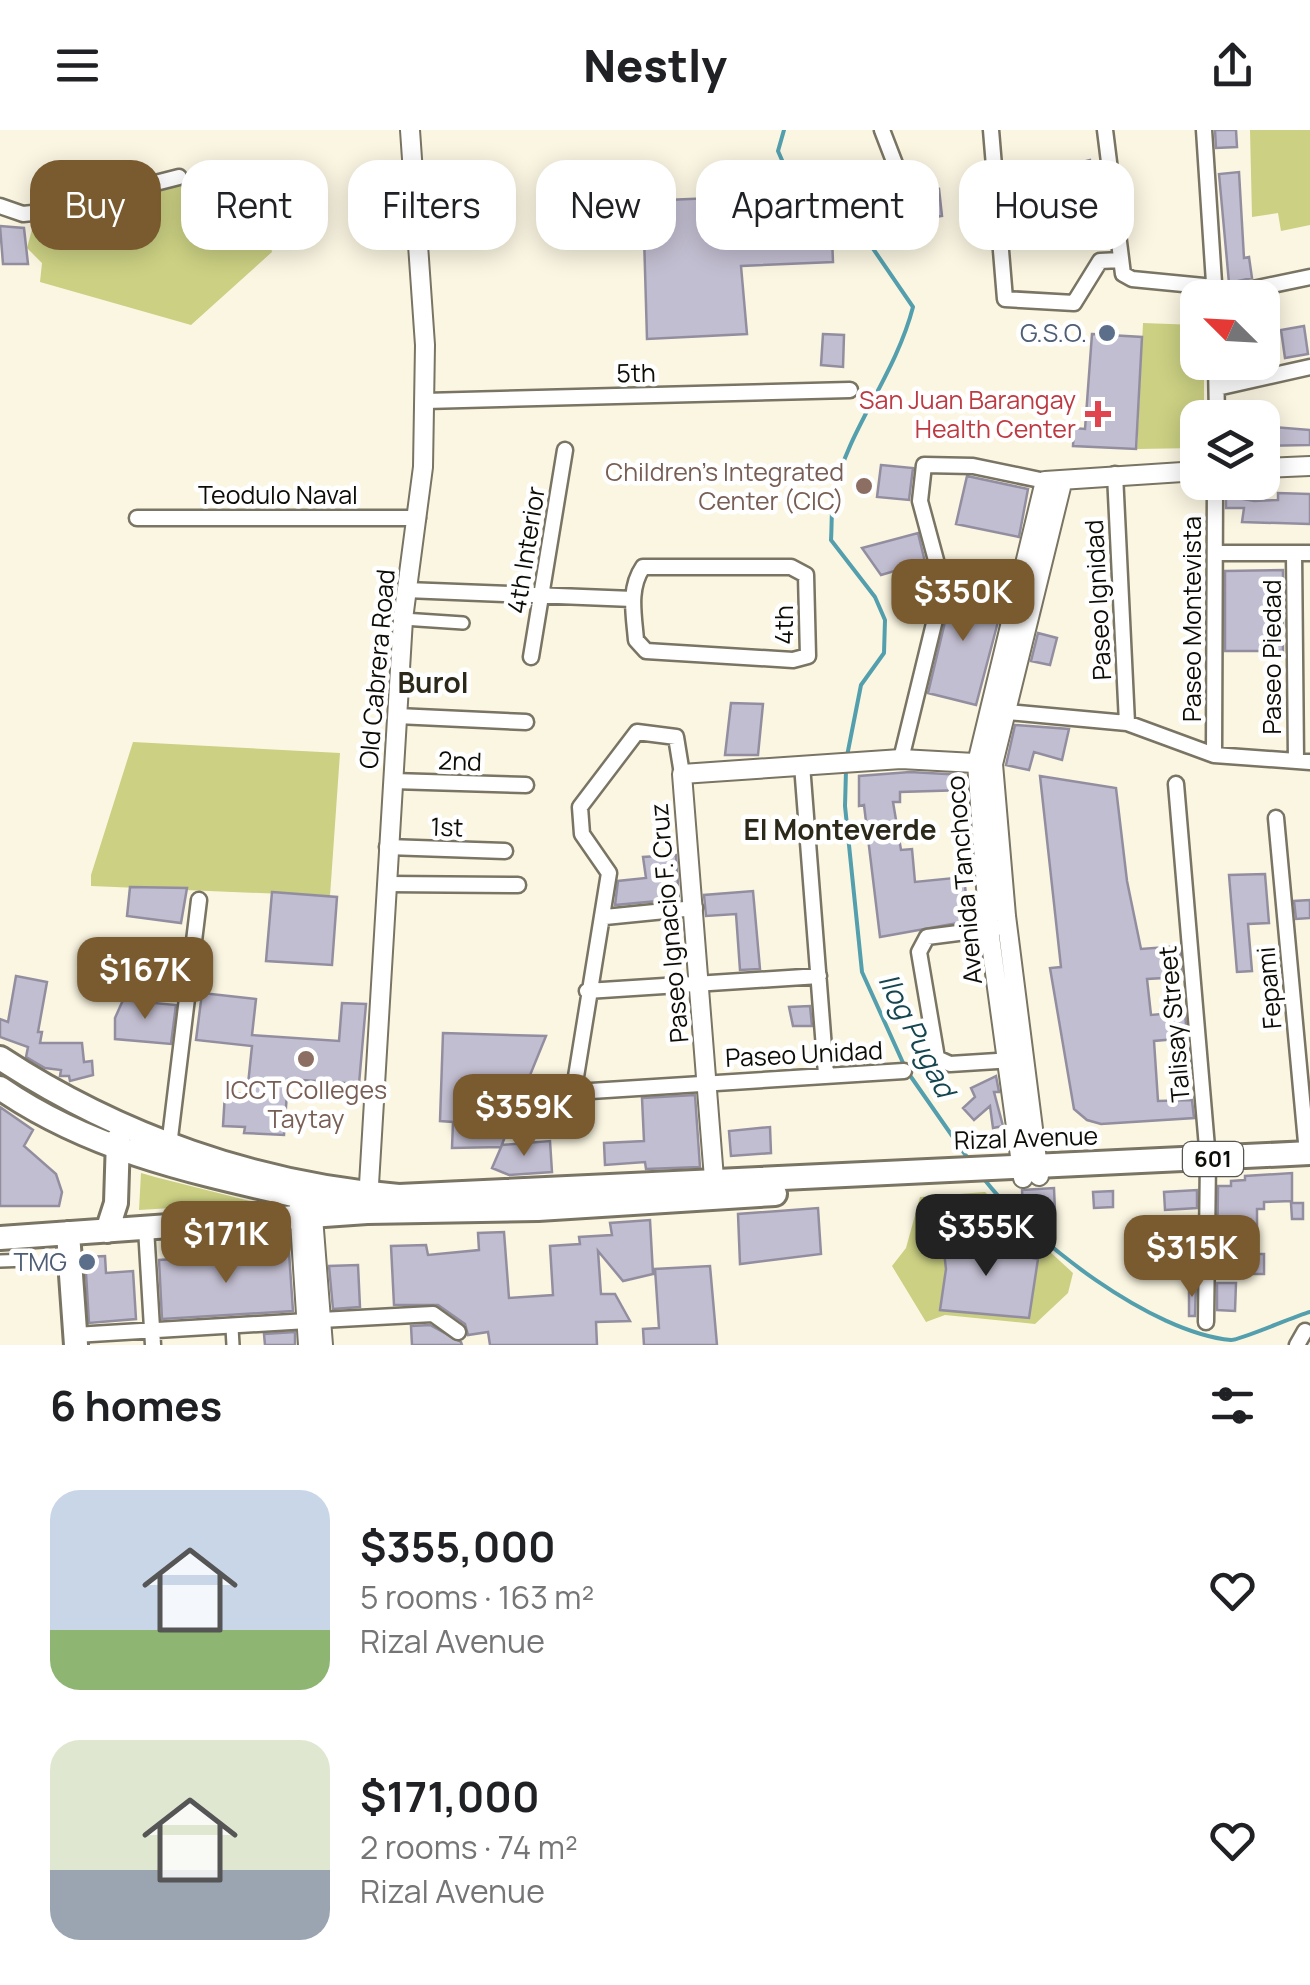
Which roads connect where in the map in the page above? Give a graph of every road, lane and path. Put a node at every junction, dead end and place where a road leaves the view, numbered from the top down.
1 (410, 130) edge
2 (882, 130) edge
3 (991, 130) edge
4 (1105, 130) edge
5 (1204, 130) edge
6 (894, 160) edge
7 (179, 178) dead end
8 (0, 206) edge
9 (1121, 260) junction
10 (1310, 277) edge
11 (1213, 280) edge
12 (1280, 282) edge
13 (1180, 288) edge
14 (1310, 367) edge
15 (1216, 380) edge
16 (1216, 388) junction
17 (850, 390) dead end
18 (1216, 400) edge
19 (424, 401) junction
20 (565, 450) dead end
21 (1310, 466) edge
22 (1280, 467) edge
23 (1180, 471) edge
24 (1115, 474) junction
25 (1054, 482) junction
26 (1215, 500) edge
27 (138, 518) dead end
28 (418, 518) junction
29 (1302, 552) edge
30 (1216, 553) junction
31 (406, 590) junction
32 (540, 597) junction
33 (634, 599) junction
34 (403, 618) junction
35 (463, 622) dead end
36 (532, 657) dead end
37 (998, 711) junction
38 (397, 716) junction
39 (526, 722) dead end
40 (1127, 723) junction
41 (1214, 755) junction
42 (901, 759) junction
43 (1303, 761) edge
44 (985, 764) junction
45 (802, 765) junction
46 (682, 774) junction
47 (392, 781) junction
48 (1176, 784) dead end
49 (526, 785) dead end
50 (1276, 818) dead end
51 (388, 847) junction
52 (505, 852) dead end
53 (386, 884) junction
54 (518, 886) dead end
55 (198, 900) dead end
56 (695, 908) junction
57 (605, 917) junction
58 (998, 928) junction
59 (819, 976) junction
60 (699, 985) junction
61 (588, 992) junction
62 (0, 1058) edge
63 (1018, 1060) junction
64 (904, 1071) dead end
65 (826, 1074) junction
66 (706, 1082) junction
67 (0, 1088) edge
68 (574, 1089) junction
69 (528, 1094) dead end
70 (120, 1125) junction
71 (169, 1146) junction
72 (116, 1149) junction
73 (1308, 1153) edge
74 (1208, 1159) junction
75 (1030, 1170) junction
76 (238, 1174) junction
77 (715, 1190) junction
78 (368, 1203) junction
79 (304, 1210) junction
80 (146, 1228) junction
81 (107, 1231) junction
82 (68, 1234) junction
83 (0, 1238) edge
84 (29, 1260) dead end
85 (0, 1262) edge
86 (314, 1321) junction
87 (1206, 1322) dead end
88 (232, 1328) junction
89 (1306, 1330) dead end
90 (458, 1332) dead end
91 (153, 1338) edge
92 (76, 1340) edge
93 (233, 1345) edge
94 (308, 1345) edge
95 (322, 1345) edge
96 (1298, 1345) edge

1 - 19 street, Old Cabrera Road
2 - 6 street
3 - 9 street
4 - 9 street
5 - 11 street
7 - 8 street
9 - 13 street
10 - 12 street
14 - 16 street
15 - 16 street
16 - 18 street
17 - 19 street, 5th
19 - 28 street, Old Cabrera Road
20 - 32 street, 4th Interior
21 - 22 street
23 - 24 street
24 - 25 street
24 - 40 street, Paseo Ignidad
25 - 37 street, Avenida Tanchoco
25 - 42 street
26 - 30 street, Paseo Montevista
27 - 28 street, Teodulo Naval
28 - 31 street, Old Cabrera Road
29 - 30 street
29 - 43 street, Paseo Piedad
30 - 41 street, Paseo Montevista
31 - 32 street
31 - 34 street, Old Cabrera Road
32 - 33 street
32 - 36 street, 4th Interior
33 - 33 street, 4th
34 - 35 street
34 - 38 street, Old Cabrera Road
37 - 40 street
37 - 44 street, Avenida Tanchoco
38 - 39 street
38 - 47 street, Old Cabrera Road
40 - 41 street
41 - 43 street
42 - 44 street, Paseo Ignacio F. Cruz
42 - 45 street, Paseo Ignacio F. Cruz
44 - 58 street, Avenida Tanchoco
45 - 46 street, Paseo Ignacio F. Cruz
45 - 59 street
46 - 56 street, Paseo Ignacio F. Cruz
46 - 57 street
47 - 49 street, 2nd
47 - 51 street, Old Cabrera Road
48 - 74 street, Talisay Street
50 - 73 street, Fepami
51 - 52 street, 1st
51 - 53 street, Old Cabrera Road
53 - 54 street
53 - 78 street, Old Cabrera Road
55 - 71 street
56 - 57 street
56 - 60 street, Paseo Ignacio F. Cruz
57 - 61 street
58 - 63 street, Avenida Tanchoco
58 - 63 street
59 - 60 street
59 - 65 street
60 - 61 street
60 - 66 street, Paseo Ignacio F. Cruz
61 - 68 street
62 - 70 main road
63 - 75 street, Avenida Tanchoco
64 - 65 street, Paseo Unidad
65 - 66 street, Paseo Unidad
66 - 68 street, Paseo Unidad
66 - 77 street, Paseo Ignacio F. Cruz
67 - 72 main road
68 - 69 street, Paseo Unidad
70 - 71 main road
70 - 72 main road
71 - 76 main road
72 - 76 main road
72 - 81 main road
73 - 74 main road, 601
74 - 75 main road, Rizal Avenue / 601
74 - 87 street, Talisay Street
75 - 77 main road, Rizal Avenue / 601
76 - 78 main road
76 - 79 main road
77 - 78 main road, 601
77 - 78 main road, 601
78 - 79 main road, 601
79 - 80 main road, 601
79 - 86 street
80 - 81 main road, 601
80 - 91 street
81 - 82 main road, 601
82 - 83 main road
82 - 92 main road
84 - 85 street
86 - 88 street
86 - 90 street
86 - 94 street
86 - 95 street
88 - 91 street
88 - 93 street
89 - 96 street
91 - 92 street

